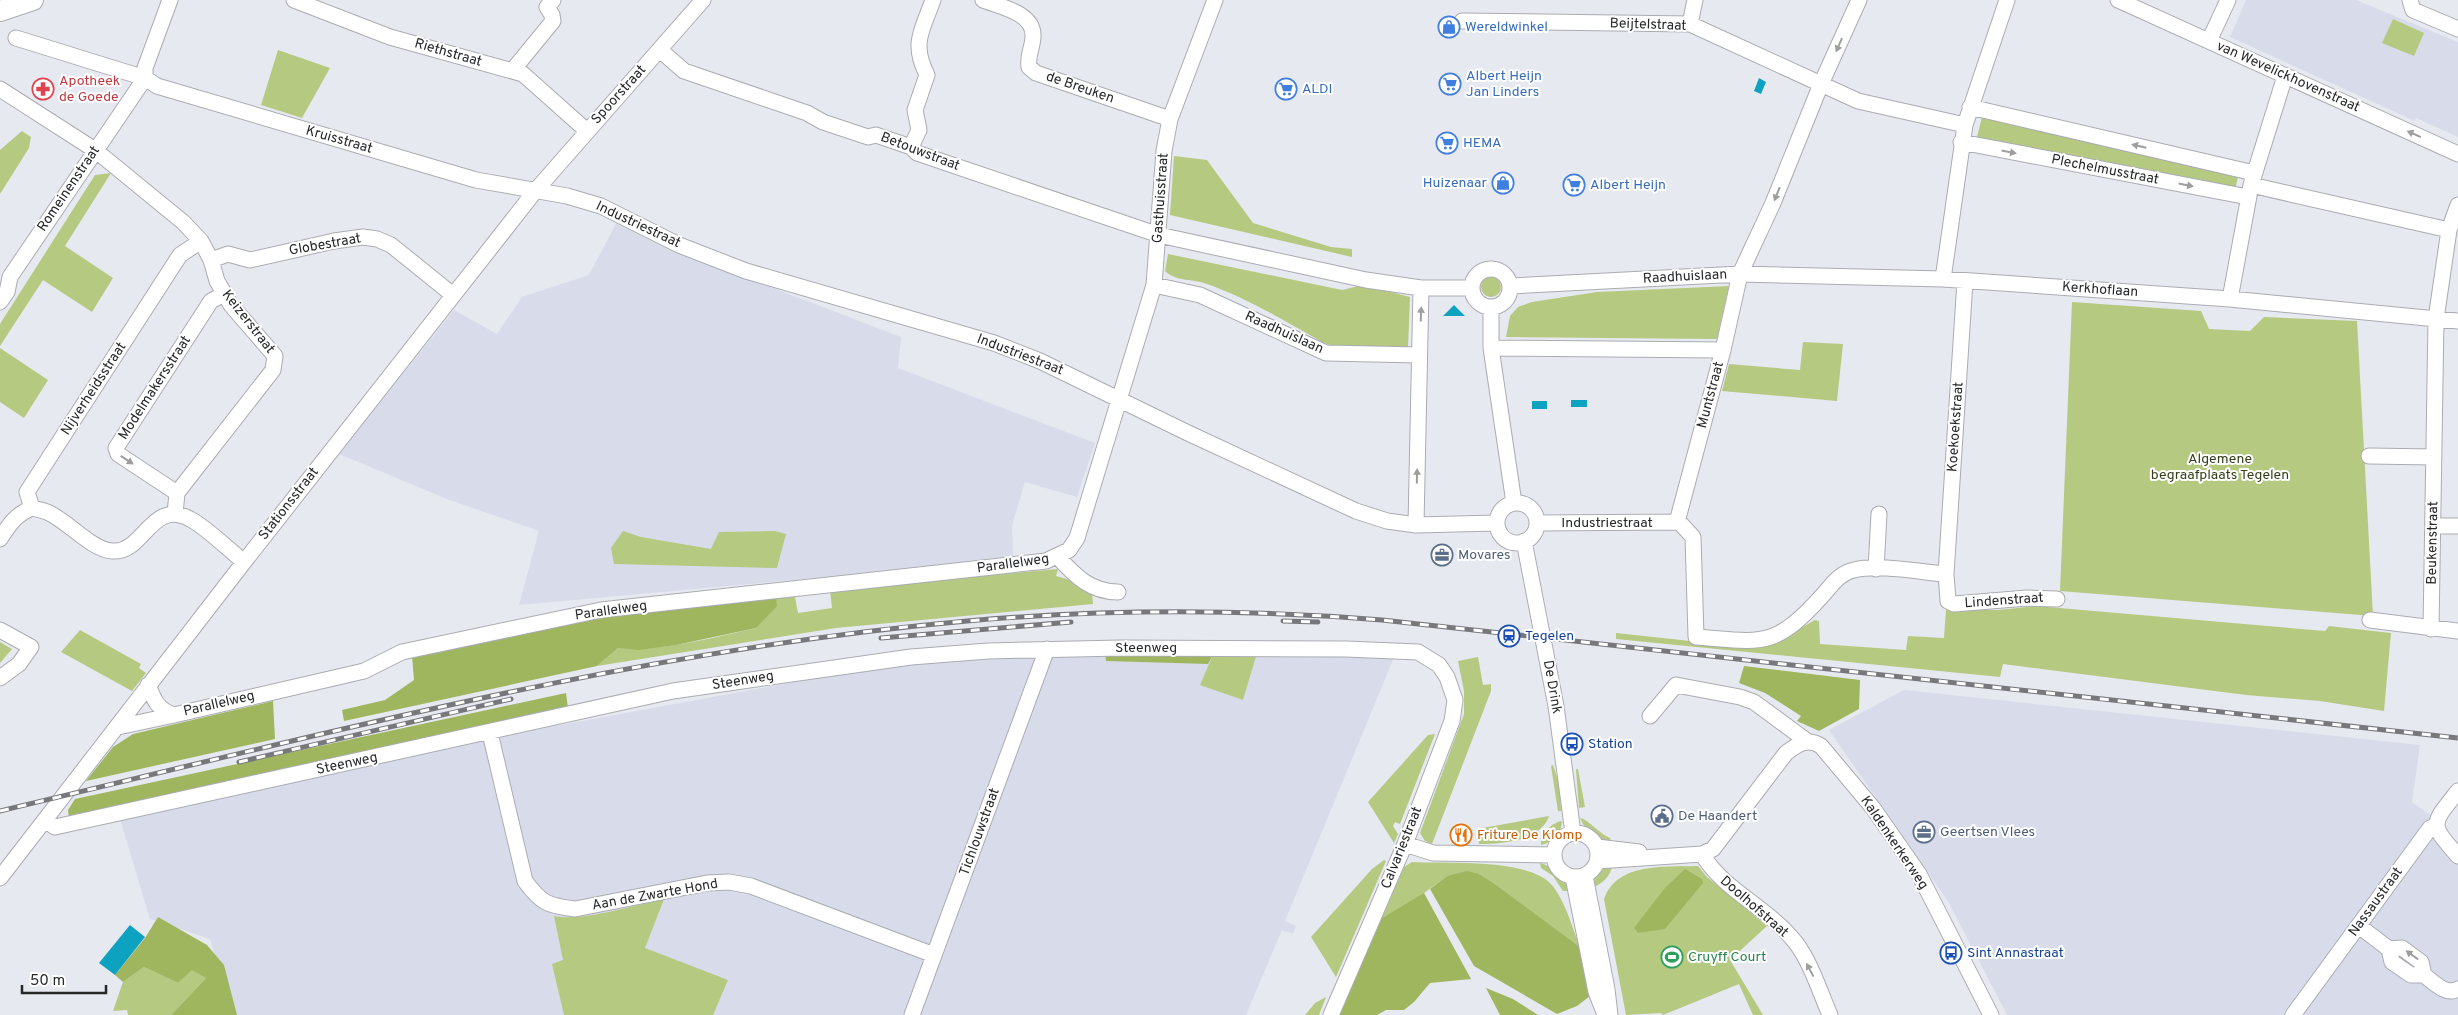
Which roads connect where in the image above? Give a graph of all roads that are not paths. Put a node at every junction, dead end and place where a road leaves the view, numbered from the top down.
1 (33, 0) edge
2 (170, 0) edge
3 (294, 0) edge
4 (703, 0) edge
5 (933, 0) edge
6 (983, 0) edge
7 (1215, 0) edge
8 (1695, 0) edge
9 (1859, 0) edge
10 (2007, 0) edge
11 (2118, 0) edge
12 (2228, 0) edge
13 (2410, 0) edge
14 (546, 2) edge
15 (0, 11) edge
16 (1462, 21) dead end
17 (1690, 24) junction
18 (2458, 29) edge
19 (16, 38) dead end
20 (2209, 41) junction
21 (660, 50) junction
22 (512, 71) junction
23 (2285, 76) junction
24 (145, 78) junction
25 (1821, 84) junction
26 (0, 90) edge
27 (1970, 107) junction
28 (1170, 119) junction
29 (1965, 126) junction
30 (587, 131) junction
31 (1961, 142) junction
32 (911, 147) junction
33 (95, 150) junction
34 (2458, 154) edge
35 (2251, 185) junction
36 (536, 190) junction
37 (2458, 205) edge
38 (2449, 230) junction
39 (1159, 235) junction
40 (201, 242) junction
41 (211, 260) junction
42 (1740, 274) junction
43 (1942, 279) junction
44 (1965, 281) junction
45 (1154, 285) junction
46 (1510, 286) junction
47 (1422, 288) junction
48 (1472, 288) junction
49 (224, 294) junction
50 (453, 295) junction
51 (2230, 299) junction
52 (0, 302) edge
53 (1491, 307) junction
54 (2436, 319) junction
55 (2458, 321) edge
56 (1491, 348) junction
57 (1723, 350) junction
58 (1420, 355) junction
59 (1121, 399) junction
60 (2369, 456) dead end
61 (2434, 457) junction
62 (177, 493) junction
63 (1514, 503) junction
64 (32, 508) junction
65 (175, 514) junction
66 (1879, 514) dead end
67 (1676, 522) junction
68 (1497, 523) junction
69 (1537, 523) junction
70 (1416, 525) junction
71 (2433, 526) junction
72 (2458, 526) edge
73 (0, 539) edge
74 (1524, 541) junction
75 (1058, 557) junction
76 (244, 562) junction
77 (1876, 569) junction
78 (1946, 574) junction
79 (1118, 592) dead end
80 (2058, 598) dead end
81 (2370, 620) dead end
82 (2431, 629) junction
83 (0, 630) edge
84 (2458, 631) edge
85 (1047, 649) junction
86 (1447, 677) joint
87 (0, 678) edge
88 (148, 685) junction
89 (174, 715) junction
90 (1650, 716) dead end
91 (118, 727) junction
92 (490, 733) junction
93 (1806, 741) junction
94 (2458, 791) edge
95 (45, 820) junction
96 (2437, 826) junction
97 (1573, 833) junction
98 (1405, 844) junction
99 (2457, 853) edge
100 (1597, 854) junction
101 (1702, 854) junction
102 (1554, 855) junction
103 (1579, 876) junction
104 (0, 878) edge
105 (2359, 926) junction
106 (934, 955) junction
107 (2456, 990) edge
108 (912, 1015) edge
109 (1331, 1015) edge
110 (1605, 1015) edge
111 (1610, 1015) edge
112 (1830, 1015) edge
113 (1991, 1015) edge
114 (2293, 1015) edge

1 - 15 main road
2 - 24 street
3 - 22 street, Riethstraat
4 - 21 street, Spoorstraat
5 - 32 street
6 - 28 street, de Breuken
7 - 28 street, Gasthuisstraat
8 - 17 street
9 -> 25 street, Muntstraat
10 - 27 street
11 - 20 street, van Wevelickhovenstraat
12 - 20 street
13 - 18 street
14 - 22 street
16 - 17 street, Beijtelstraat
17 - 25 street, Beijtelstraat
19 - 24 street, Kruisstraat
20 - 23 street, van Wevelickhovenstraat
21 - 30 street, Spoorstraat
21 - 32 street, Betouwstraat
22 - 30 street, Riethstraat
34 -> 23 street, van Wevelickhovenstraat
23 - 35 street
24 - 33 street, Romeinenstraat
24 - 36 street, Kruisstraat
25 - 29 street
25 -> 42 street, Muntstraat
26 - 33 street, Keizerstraat
27 - 29 street
35 -> 27 street, Plechelmusstraat
28 - 39 street, Gasthuisstraat
29 - 31 street
30 - 36 street, Spoorstraat
31 -> 35 street, Plechelmusstraat
31 - 43 street
32 - 39 street, Betouwstraat
33 - 40 street, Keizerstraat
33 - 52 street, Romeinenstraat
35 - 38 street, Plechelmusstraat
35 - 51 street
36 - 50 street, Stationsstraat
36 - 59 street, Industriestraat
37 - 38 street, Beukenstraat
38 - 54 street, Beukenstraat
39 - 45 street, Gasthuisstraat
39 - 47 street
40 - 41 street, Keizerstraat
40 - 64 street, Nijverheidsstraat
41 - 49 street, Keizerstraat
41 - 50 street, Globestraat
42 - 43 street, Kerkhoflaan
42 - 46 street, Raadhuislaan
42 - 57 street, Muntstraat
43 - 44 street, Kerkhoflaan
44 - 51 street, Kerkhoflaan
44 - 78 street, Koekoekstraat
45 - 58 street, Raadhuislaan
45 - 59 street, Gasthuisstraat
46 - 48 street
46 - 53 street
47 - 48 street
58 -> 47 street
48 - 53 street
49 - 62 street, Keizerstraat
49 -> 62 street, Modelmakersstraat
50 - 76 street, Stationsstraat
51 - 54 street, Kerkhoflaan
53 - 56 street
54 - 55 street, Kerkhoflaan
54 - 61 street, Beukenstraat
56 - 57 street
56 - 63 street
57 - 67 street, Muntstraat
70 -> 58 street
59 - 70 street, Industriestraat
59 - 75 street, Parallelweg
60 - 61 street
61 - 71 street, Beukenstraat
62 - 65 street
63 - 68 street
63 - 69 street
64 - 65 street
64 - 73 street
65 - 76 street
66 - 77 street
67 - 69 street, Industriestraat
67 - 77 street
68 - 70 street, Industriestraat
68 - 74 street
69 - 74 street
71 - 72 street
71 - 82 street, Beukenstraat
74 - 97 street, De Drink
75 - 79 street, Parallelweg
75 - 89 street, Parallelweg
76 - 88 street, Stationsstraat
77 - 78 street
78 - 80 street, Lindenstraat
81 - 82 street
82 - 84 street
83 - 87 street
85 - 86 street, Steenweg
85 - 92 street, Steenweg
85 - 106 street, Tichlouwstraat
86 - 98 street, Calvariestraat
88 - 89 street, Parallelweg
88 - 91 street, Stationsstraat
89 - 91 street, Parallelweg
90 - 93 street, Kaldenkerkerweg
91 - 95 street, Stationsstraat
92 - 95 street, Steenweg
92 - 106 street, Aan de Zwarte Hond
93 - 101 street
93 - 113 street, Kaldenkerkerweg
94 - 96 street, Nassaustraat
95 - 104 street, Stationsstraat
96 - 99 street
96 - 105 street, Nassaustraat
97 - 100 street
97 - 102 street
98 - 102 street
98 - 109 street, Calvariestraat
100 - 101 street
100 - 103 street
112 -> 101 street, Doolhofstraat
102 - 103 street
103 - 110 street
103 - 111 street
105 - 107 street
105 - 114 street, Nassaustraat
106 - 108 street, Tichlouwstraat

